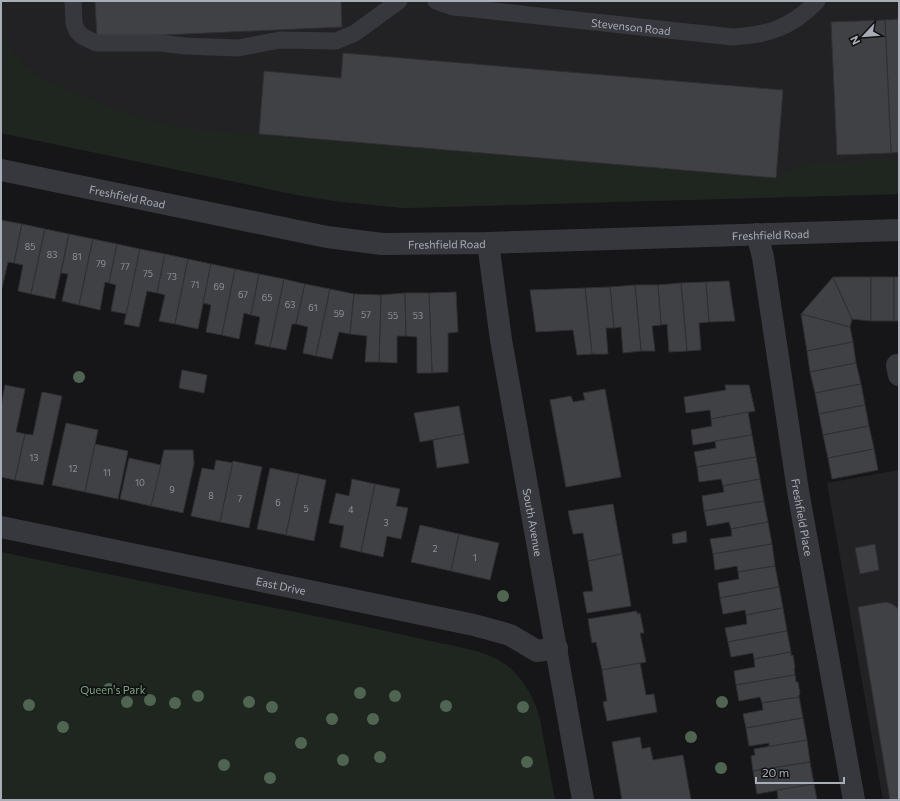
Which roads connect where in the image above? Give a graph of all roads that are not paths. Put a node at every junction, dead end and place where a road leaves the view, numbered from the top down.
1 (73, 1) edge
2 (399, 1) edge
3 (436, 1) edge
4 (817, 1) edge
5 (1, 170) edge
6 (899, 230) edge
7 (757, 234) junction
8 (488, 243) junction
9 (899, 365) edge
10 (899, 375) edge
11 (1, 527) edge
12 (557, 648) junction
13 (583, 800) edge
14 (854, 800) edge

1 - 2 lane
3 - 4 lane, Stevenson Road
5 - 8 street, Freshfield Road
6 - 7 street, Freshfield Road
7 - 8 street, Freshfield Road
7 - 14 street, Freshfield Place
8 - 12 street, South Avenue
9 - 10 street
11 - 12 street, East Drive
12 - 13 street, South Avenue

